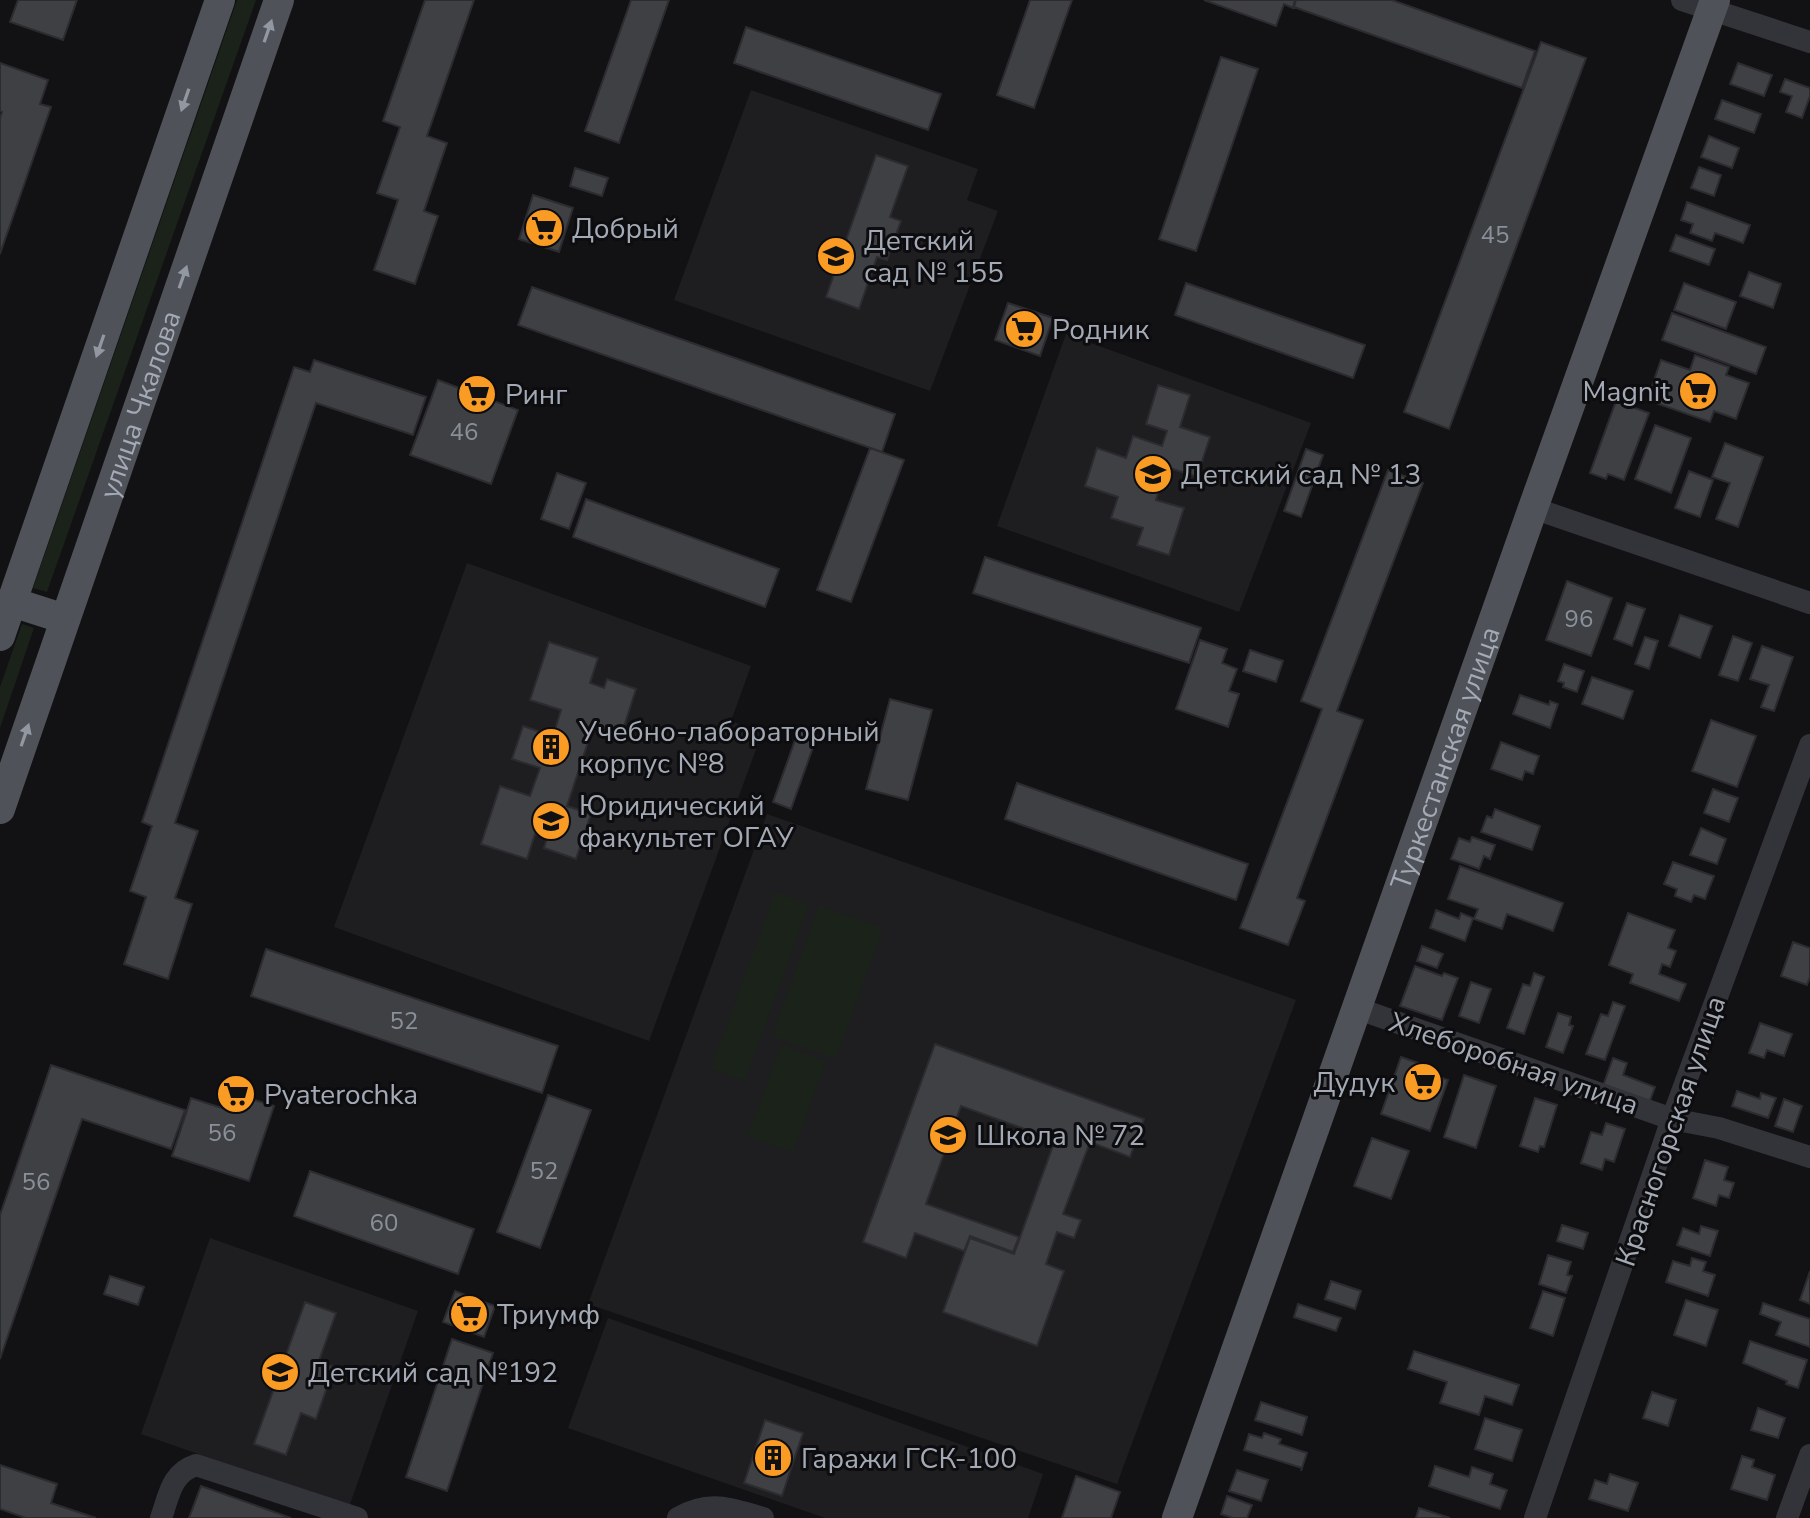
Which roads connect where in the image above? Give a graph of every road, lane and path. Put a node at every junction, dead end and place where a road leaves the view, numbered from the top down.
1 (220, 0) edge
2 (279, 0) edge
3 (1682, 0) edge
4 (1714, 5) edge
5 (1810, 42) edge
6 (1533, 508) junction
7 (12, 602) junction
8 (1810, 603) edge
9 (65, 619) junction
10 (0, 636) edge
11 (1810, 745) edge
12 (0, 809) edge
13 (1356, 1008) junction
14 (1672, 1119) junction
15 (1810, 1157) edge
16 (1810, 1455) edge
17 (161, 1518) edge
18 (357, 1518) edge
19 (678, 1518) edge
20 (763, 1518) edge
21 (1177, 1518) edge
22 (1535, 1518) edge
23 (1787, 1518) edge

1 -> 7 main road, улица Чкалова
9 -> 2 main road, улица Чкалова
3 - 4 street
4 - 5 street
4 - 6 main road, Туркестанская улица
6 - 8 street
6 - 13 main road, Туркестанская улица
7 - 9 main road
7 - 10 main road, улица Чкалова
12 -> 9 main road, улица Чкалова
11 - 14 street, Красногорская улица
13 - 14 street, Хлеборобная улица
13 - 21 main road, Туркестанская улица
14 - 15 street, Хлеборобная улица
14 - 22 street, Красногорская улица
16 - 23 street
17 - 18 street
19 - 20 street

